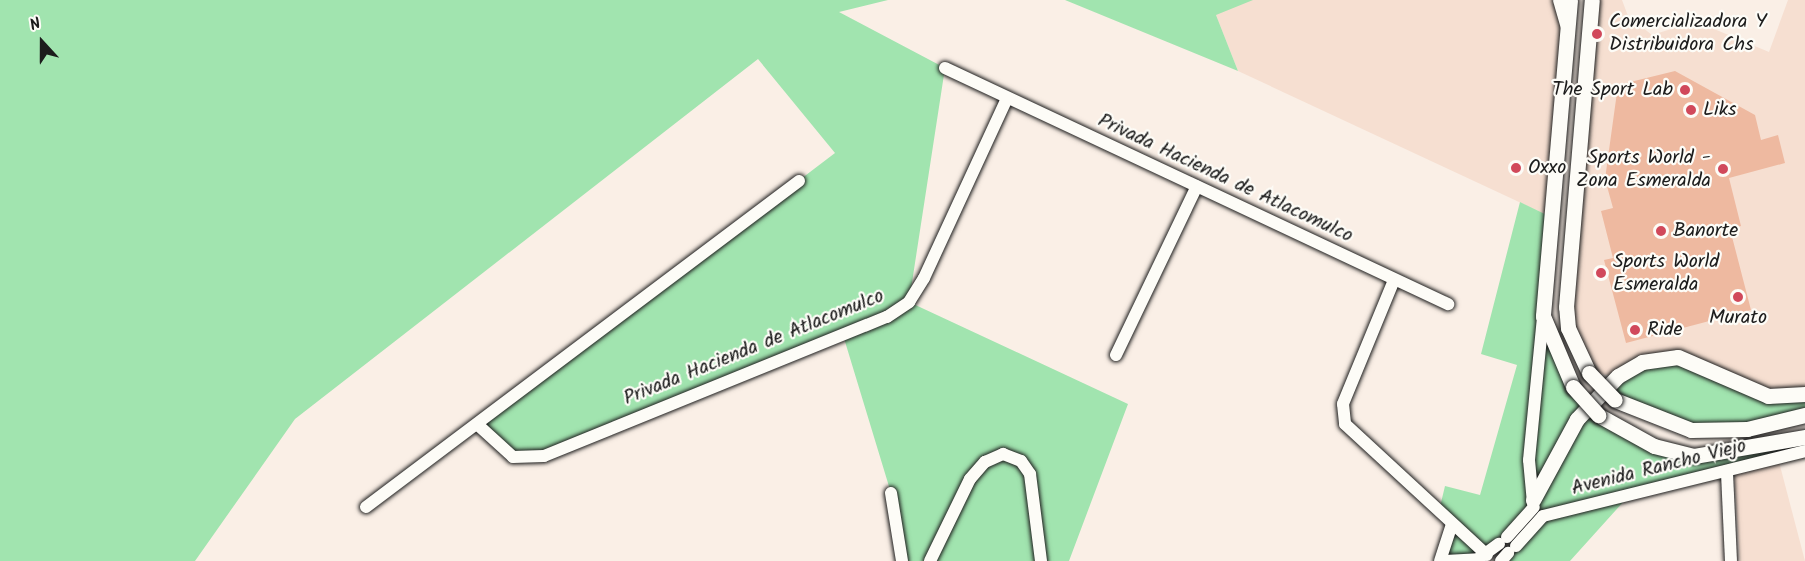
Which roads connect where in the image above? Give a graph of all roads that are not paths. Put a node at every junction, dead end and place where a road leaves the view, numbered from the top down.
1 (1558, 0) edge
2 (1570, 0) edge
3 (1592, 0) edge
4 (1567, 29) junction
5 (945, 68) dead end
6 (1007, 98) junction
7 (799, 181) dead end
8 (1197, 186) junction
9 (1394, 280) junction
10 (1448, 304) dead end
11 (1543, 316) junction
12 (1116, 355) dead end
13 (1805, 394) edge
14 (1805, 415) edge
15 (478, 425) junction
16 (1805, 437) edge
17 (1805, 451) edge
18 (1727, 473) junction
19 (891, 493) dead end
20 (1533, 503) junction
21 (366, 507) dead end
22 (1543, 516) junction
23 (1452, 524) junction
24 (1523, 527) junction
25 (1503, 548) edge
26 (1467, 560) edge
27 (902, 561) edge
28 (930, 561) edge
29 (1041, 561) edge
30 (1440, 561) edge
31 (1444, 561) edge
32 (1731, 561) edge

1 - 4 street
2 - 4 main road
3 - 14 main road, bridge
4 - 11 main road
5 - 6 street, Privada Hacienda de Atlacomulco
6 - 8 street, Privada Hacienda de Atlacomulco
6 - 15 street, Privada Hacienda de Atlacomulco
7 - 15 street
8 - 9 street, Privada Hacienda de Atlacomulco
8 - 12 street, Privada Hacienda de Atlacomulco
9 - 10 street, Privada Hacienda de Atlacomulco
9 - 23 street
11 - 16 main road, bridge
11 - 20 street
13 - 20 main road
15 - 21 street
17 - 18 street, Avenida Rancho Viejo
18 - 22 street, Avenida Rancho Viejo
18 - 32 street
19 - 27 street
20 - 22 street
20 - 24 street
22 - 24 street
23 - 25 street
23 - 30 street
24 - 25 street
25 - 26 street
26 - 31 street
28 - 29 street

